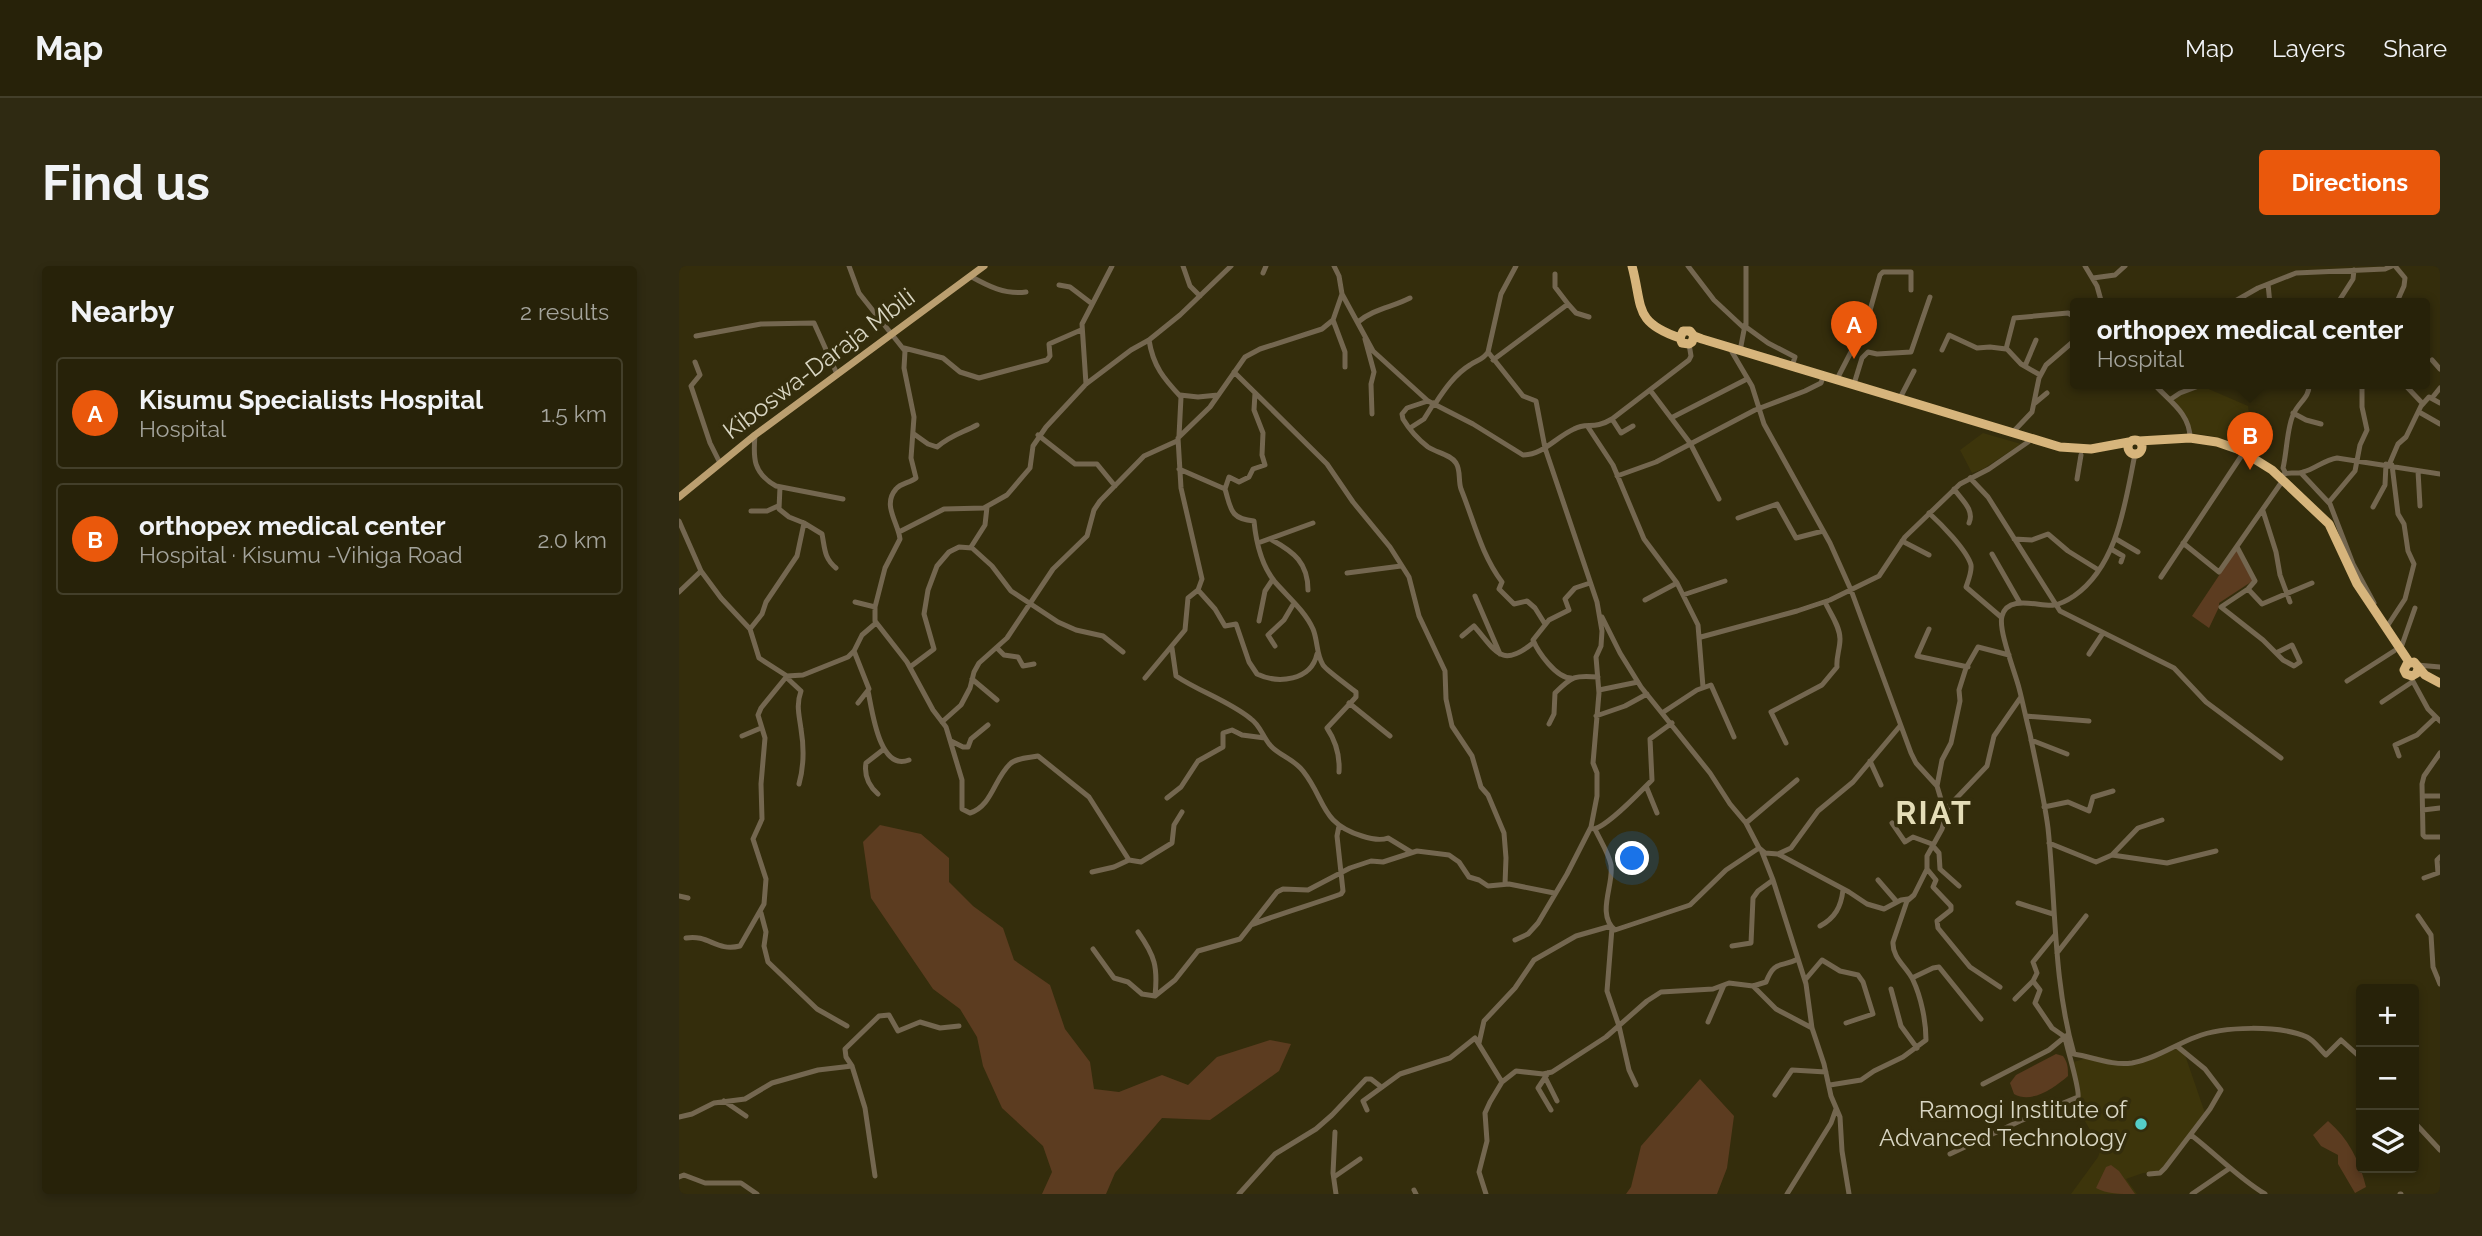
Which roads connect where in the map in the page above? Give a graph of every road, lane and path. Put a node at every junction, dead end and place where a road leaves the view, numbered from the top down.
1 (849, 266) edge
2 (984, 266) edge
3 (1112, 266) edge
4 (1183, 266) edge
5 (1231, 266) edge
6 (1266, 266) edge
7 (1334, 266) edge
8 (1516, 266) edge
9 (1634, 266) edge
10 (1688, 266) edge
11 (1746, 266) edge
12 (2085, 266) edge
13 (2125, 266) edge
14 (2394, 266) edge
15 (1883, 269) edge
16 (2354, 270) junction
17 (1263, 273) dead end
18 (1555, 274) dead end
19 (969, 276) junction
20 (2093, 278) junction
21 (2268, 284) junction
22 (1059, 285) dead end
23 (1911, 290) dead end
24 (1026, 292) dead end
25 (1342, 294) junction
26 (1200, 296) junction
27 (1930, 297) dead end
28 (1411, 298) dead end
29 (2100, 298) edge
30 (2241, 298) edge
31 (2269, 298) edge
32 (2341, 298) edge
33 (2399, 298) edge
34 (1091, 303) junction
35 (1568, 304) junction
36 (2070, 314) edge
37 (1589, 317) dead end
38 (1333, 320) junction
39 (1358, 322) junction
40 (1745, 326) junction
41 (1081, 330) junction
42 (892, 334) junction
43 (696, 336) dead end
44 (1365, 339) junction
45 (1149, 340) junction
46 (2036, 340) dead end
47 (1692, 341) junction
48 (2070, 344) edge
49 (904, 348) junction
50 (2007, 349) junction
51 (1941, 350) dead end
52 (1488, 352) junction
53 (1736, 352) junction
54 (1493, 360) junction
55 (2432, 360) dead end
56 (695, 362) dead end
57 (1793, 366) junction
58 (2025, 366) junction
59 (1346, 367) dead end
60 (2440, 369) edge
61 (1914, 371) dead end
62 (1234, 372) junction
63 (837, 374) junction
64 (2040, 375) junction
65 (1747, 379) junction
66 (1837, 379) junction
67 (1822, 380) junction
68 (1086, 384) junction
69 (1854, 384) junction
70 (2440, 388) edge
71 (2160, 389) edge
72 (2191, 389) edge
73 (2308, 389) edge
74 (2361, 389) edge
75 (2409, 389) edge
76 (1650, 390) junction
77 (1255, 393) junction
78 (1218, 394) junction
79 (2047, 394) dead end
80 (1180, 396) junction
81 (1900, 398) junction
82 (2432, 398) junction
83 (2171, 399) junction
84 (1432, 403) junction
85 (2035, 403) junction
86 (2440, 403) edge
87 (2423, 404) junction
88 (1759, 409) junction
89 (2419, 412) junction
90 (2293, 413) junction
91 (1372, 414) dead end
92 (1671, 418) junction
93 (1612, 419) junction
94 (2321, 424) dead end
95 (2440, 424) edge
96 (977, 425) dead end
97 (1633, 426) dead end
98 (1588, 427) junction
99 (1410, 428) junction
100 (1182, 429) junction
101 (2014, 432) junction
102 (914, 434) junction
103 (755, 435) junction
104 (1038, 435) junction
105 (1178, 438) junction
106 (2190, 438) junction
107 (2028, 442) junction
108 (1690, 443) junction
109 (2135, 447) junction
110 (1545, 449) junction
111 (2081, 455) junction
112 (2242, 455) junction
113 (2358, 460) junction
114 (720, 463) junction
115 (2389, 465) junction
116 (1179, 469) junction
117 (2419, 471) junction
118 (2301, 473) junction
119 (2440, 474) edge
120 (1617, 476) junction
121 (1971, 478) junction
122 (2282, 478) junction
123 (2077, 479) dead end
124 (1115, 486) junction
125 (780, 487) junction
126 (1225, 489) junction
127 (1954, 489) junction
128 (679, 497) edge
129 (843, 499) dead end
130 (1719, 499) dead end
131 (2329, 502) junction
132 (778, 506) junction
133 (2420, 506) dead end
134 (987, 507) junction
135 (2373, 507) dead end
136 (751, 511) dead end
137 (2263, 511) junction
138 (1929, 513) junction
139 (1738, 518) dead end
140 (679, 521) edge
141 (804, 523) junction
142 (1313, 523) dead end
143 (1969, 523) dead end
144 (1823, 531) junction
145 (899, 532) junction
146 (2014, 539) junction
147 (2116, 539) junction
148 (1272, 540) junction
149 (1902, 541) junction
150 (1258, 543) junction
151 (2183, 543) junction
152 (2237, 547) junction
153 (972, 548) junction
154 (2111, 549) junction
155 (2138, 552) dead end
156 (1991, 554) dead end
157 (1929, 555) dead end
158 (2121, 562) dead end
159 (1401, 566) junction
160 (836, 568) dead end
161 (2098, 569) junction
162 (701, 571) junction
163 (1347, 573) dead end
164 (2161, 577) dead end
165 (1273, 579) junction
166 (1725, 581) dead end
167 (1590, 583) junction
168 (1677, 583) junction
169 (2312, 583) dead end
170 (2248, 589) junction
171 (1198, 590) junction
172 (1308, 590) dead end
173 (1851, 590) junction
174 (679, 592) edge
175 (2287, 593) junction
176 (1683, 594) junction
177 (1475, 596) dead end
178 (1645, 600) dead end
179 (855, 602) dead end
180 (1825, 602) junction
181 (2290, 602) dead end
182 (1294, 603) junction
183 (2020, 603) junction
184 (1031, 604) junction
185 (2054, 605) junction
186 (875, 607) junction
187 (1598, 608) junction
188 (2415, 608) dead end
189 (2001, 617) junction
190 (1259, 621) dead end
191 (876, 623) junction
192 (1545, 624) junction
193 (2388, 625) junction
194 (750, 629) junction
195 (1929, 629) dead end
196 (2103, 633) junction
197 (1462, 636) dead end
198 (1701, 637) junction
199 (1533, 643) junction
200 (1275, 646) dead end
201 (997, 648) junction
202 (1172, 648) junction
203 (2398, 648) junction
204 (855, 651) junction
205 (1123, 652) dead end
206 (1500, 653) junction
207 (2276, 653) junction
208 (1317, 654) junction
209 (2089, 654) dead end
210 (2009, 655) junction
211 (1034, 664) dead end
212 (909, 667) junction
213 (1968, 667) junction
214 (2440, 667) edge
215 (2411, 670) junction
216 (787, 676) junction
217 (1598, 677) junction
218 (1145, 678) dead end
219 (1571, 678) junction
220 (972, 679) junction
221 (2347, 681) dead end
222 (1638, 682) junction
223 (2440, 685) edge
224 (1703, 687) junction
225 (1599, 690) junction
226 (868, 691) junction
227 (1647, 694) junction
228 (2021, 697) junction
229 (997, 701) dead end
230 (858, 702) dead end
231 (2382, 702) dead end
232 (1349, 703) junction
233 (1662, 713) junction
234 (1597, 716) junction
235 (2025, 716) junction
236 (2438, 719) edge
237 (2089, 721) dead end
238 (942, 722) junction
239 (1672, 723) junction
240 (1549, 724) dead end
241 (988, 725) dead end
242 (1900, 726) junction
243 (761, 728) junction
244 (742, 736) dead end
245 (1390, 736) dead end
246 (1734, 737) dead end
247 (1265, 738) junction
248 (2031, 740) junction
249 (951, 741) junction
250 (1786, 744) dead end
251 (884, 750) junction
252 (2440, 753) edge
253 (2067, 754) dead end
254 (2399, 756) dead end
255 (2281, 758) dead end
256 (909, 760) dead end
257 (1870, 761) junction
258 (1339, 772) dead end
259 (1797, 780) dead end
260 (799, 784) dead end
261 (1881, 785) dead end
262 (1646, 786) junction
263 (1937, 786) junction
264 (2113, 791) dead end
265 (878, 794) dead end
266 (2423, 796) junction
267 (2440, 796) edge
268 (1167, 798) dead end
269 (2044, 807) junction
270 (2440, 808) edge
271 (2423, 810) junction
272 (1182, 811) dead end
273 (1657, 813) dead end
274 (1946, 816) junction
275 (2162, 820) dead end
276 (1746, 823) junction
277 (1892, 823) dead end
278 (1339, 826) junction
279 (1593, 828) junction
280 (2440, 837) edge
281 (2049, 843) junction
282 (1932, 844) junction
283 (1791, 848) junction
284 (1761, 850) junction
285 (2216, 851) dead end
286 (1411, 852) junction
287 (1778, 854) junction
288 (2112, 855) junction
289 (2440, 857) edge
290 (1787, 859) junction
291 (1129, 860) junction
292 (1927, 869) junction
293 (1092, 872) dead end
294 (1341, 872) junction
295 (2424, 878) dead end
296 (1878, 880) dead end
297 (1771, 881) junction
298 (1505, 884) junction
299 (1959, 886) dead end
300 (1843, 890) junction
301 (1554, 893) junction
302 (679, 895) edge
303 (688, 898) dead end
304 (1909, 899) junction
305 (1897, 901) junction
306 (2018, 903) dead end
307 (761, 913) junction
308 (2053, 914) junction
309 (2086, 916) dead end
310 (2418, 916) dead end
311 (1251, 925) junction
312 (1820, 926) dead end
313 (1612, 927) junction
314 (1138, 932) dead end
315 (2055, 935) junction
316 (687, 938) dead end
317 (1515, 940) dead end
318 (1732, 946) dead end
319 (1093, 949) dead end
320 (2057, 953) junction
321 (1798, 959) junction
322 (1912, 978) junction
323 (2033, 981) junction
324 (1807, 984) junction
325 (2440, 984) edge
326 (1724, 985) junction
327 (1753, 986) junction
328 (2000, 987) dead end
329 (1891, 989) dead end
330 (1155, 996) junction
331 (2015, 999) dead end
332 (1981, 1019) dead end
333 (1708, 1022) dead end
334 (1846, 1023) dead end
335 (847, 1026) dead end
336 (959, 1026) dead end
337 (1619, 1026) junction
338 (1812, 1028) junction
339 (2066, 1035) junction
340 (1479, 1043) junction
341 (2178, 1046) junction
342 (1917, 1048) junction
343 (2356, 1054) edge
344 (852, 1066) junction
345 (1826, 1072) junction
346 (1547, 1075) junction
347 (1502, 1082) junction
348 (1983, 1084) dead end
349 (1636, 1085) dead end
350 (1830, 1085) junction
351 (1380, 1086) junction
352 (1775, 1095) dead end
353 (724, 1101) junction
354 (1557, 1101) dead end
355 (1836, 1109) junction
356 (1367, 1110) dead end
357 (1551, 1110) dead end
358 (746, 1116) dead end
359 (679, 1117) edge
360 (1840, 1119) junction
361 (1833, 1120) junction
362 (2419, 1127) edge
363 (1335, 1132) dead end
364 (2191, 1135) junction
365 (2440, 1150) edge
366 (1950, 1154) dead end
367 (1360, 1159) dead end
368 (2230, 1168) junction
369 (2148, 1174) dead end
370 (679, 1177) edge
371 (875, 1177) dead end
372 (1334, 1177) junction
373 (1242, 1193) edge
374 (757, 1194) edge
375 (1336, 1194) edge
376 (1486, 1194) edge
377 (1787, 1194) edge
378 (1849, 1194) edge
379 (2192, 1194) edge
380 (2265, 1194) edge

1 - 42 street
2 - 19 main road, Kiboswa-Daraja Mbili
3 - 34 street
4 - 26 street
5 - 26 street
6 - 17 street
7 - 25 street
8 - 52 street
9 - 47 highway
10 - 40 street
11 - 40 street
12 - 20 street
13 - 20 street
14 - 16 street
14 - 33 street
15 - 23 street
15 - 66 street
16 - 21 street
16 - 32 street
18 - 35 street
19 - 24 street
19 - 42 main road, Kiboswa-Daraja Mbili
20 - 29 street
21 - 30 street
21 - 31 street
22 - 34 street
25 - 38 street
25 - 39 street
26 - 45 street
27 - 69 street
28 - 39 street
34 - 41 street
35 - 37 street
35 - 54 street
36 - 50 street
38 - 59 street
38 - 62 street
39 - 44 street
40 - 53 street
40 - 57 street
41 - 49 street
41 - 68 street
42 - 49 street
42 - 63 main road, Kiboswa-Daraja Mbili
43 - 63 street
44 - 84 street
44 - 91 street
45 - 68 street
45 - 80 street
46 - 58 street
47 - 53 highway
47 - 76 street
48 - 64 street
49 - 102 street
50 - 51 street
50 - 58 street
52 - 54 street
52 - 84 street
53 - 57 highway
53 - 65 street
53 - 67 highway
54 - 110 street
55 - 60 street
56 - 114 street
57 - 66 highway
58 - 64 street
61 - 81 street
62 - 77 street
62 - 78 street
63 - 103 main road, Kiboswa-Daraja Mbili
64 - 85 street
65 - 88 street
65 - 92 street
66 - 69 highway
67 - 88 street
67 - 107 highway
68 - 104 street
69 - 81 highway
70 - 82 street
71 - 83 street
72 - 83 street
73 - 90 street
74 - 113 street
75 - 87 street
76 - 92 street
76 - 93 street
77 - 126 street
77 - 159 street
78 - 80 street
78 - 100 street
79 - 85 street
80 - 100 street
81 - 101 highway
82 - 86 street
82 - 87 street
83 - 106 street
84 - 99 street
84 - 99 street
84 - 110 street
85 - 101 street
87 - 89 street
88 - 108 street
88 - 144 street
89 - 95 street
89 - 115 street
90 - 94 street
90 - 122 street
92 - 108 street
93 - 97 street
93 - 98 street
96 - 102 street
98 - 110 street
98 - 120 street
99 - 192 street
100 - 105 street
101 - 109 highway
102 - 145 street
103 - 114 main road, Kiboswa-Daraja Mbili
103 - 125 street
104 - 124 street
104 - 134 street
105 - 116 street
105 - 124 street
106 - 109 highway
106 - 122 highway
107 - 111 highway
107 - 121 street
108 - 120 street
108 - 130 street
109 - 111 highway
109 - 112 highway
109 - 147 street
110 - 167 street
111 - 123 street
112 - 122 highway
112 - 151 street
113 - 115 street
113 - 118 street
113 - 131 street
114 - 128 main road, Kiboswa-Daraja Mbili
115 - 117 street
115 - 135 street
115 - 193 street
116 - 126 street
116 - 171 street
117 - 119 street
117 - 133 street
118 - 122 street
118 - 131 street
120 - 168 street
121 - 127 street
121 - 146 street
122 - 137 street
122 - 203 highway
122 - 215 highway
124 - 184 street
125 - 129 street
125 - 132 street
126 - 150 street
127 - 138 street
127 - 143 street
131 - 193 street
132 - 136 street
132 - 141 street
134 - 145 street
134 - 153 street
137 - 152 street
137 - 175 street
138 - 149 street
138 - 189 street
139 - 144 street
140 - 162 street
141 - 160 street
141 - 194 street
142 - 148 street
144 - 173 street
145 - 186 street
146 - 161 street
146 - 185 street
147 - 154 street
147 - 155 street
148 - 150 street
148 - 172 street
149 - 157 street
149 - 173 street
150 - 165 street
151 - 152 street
151 - 164 street
152 - 170 street
153 - 184 street
153 - 212 street
154 - 158 street
154 - 161 street
156 - 183 street
159 - 163 street
159 - 298 street
161 - 185 street
162 - 174 street
162 - 194 street
165 - 182 street
165 - 190 street
166 - 176 street
167 - 187 street
167 - 192 street
168 - 176 street
168 - 178 street
169 - 175 street
170 - 175 street
170 - 207 street
171 - 202 street
171 - 208 street
173 - 180 street
173 - 242 street
175 - 181 street
176 - 198 street
177 - 206 street
179 - 186 street
180 - 198 street
180 - 250 street
182 - 200 street
182 - 208 street
183 - 185 street
183 - 189 street
184 - 201 street
184 - 205 street
185 - 196 street
186 - 191 street
187 - 217 street
187 - 222 street
188 - 203 street
189 - 210 street
191 - 204 street
191 - 212 street
192 - 199 street
193 - 203 street
194 - 216 street
195 - 213 street
196 - 209 street
196 - 255 street
197 - 206 street
198 - 224 street
199 - 206 street
199 - 219 street
201 - 211 street
201 - 220 street
202 - 218 street
202 - 247 street
203 - 215 highway
203 - 221 street
204 - 216 street
204 - 226 street
207 - 207 street
208 - 232 street
210 - 213 street
210 - 228 street
212 - 238 street
213 - 263 street
214 - 215 street
215 - 223 highway
215 - 231 street
215 - 236 street
216 - 243 street
216 - 260 street
217 - 219 street
217 - 225 street
219 - 240 street
220 - 229 street
220 - 238 street
222 - 225 street
222 - 227 street
224 - 233 street
224 - 246 street
225 - 234 street
226 - 230 street
226 - 251 street
227 - 233 street
227 - 234 street
228 - 235 street
228 - 274 street
232 - 245 street
232 - 258 street
233 - 239 street
234 - 279 street
235 - 237 street
235 - 248 street
236 - 254 street
238 - 249 street
239 - 262 street
239 - 276 street
241 - 249 street
242 - 257 street
242 - 263 street
243 - 244 street
243 - 307 street
247 - 268 street
247 - 278 street
248 - 253 street
248 - 269 street
249 - 291 street
251 - 256 street
251 - 265 street
252 - 266 street
257 - 261 street
257 - 283 street
259 - 276 street
262 - 273 street
262 - 279 street
263 - 274 street
264 - 269 street
266 - 267 street
266 - 271 street
269 - 281 street
270 - 271 street
271 - 280 street
272 - 291 street
274 - 282 street
275 - 288 street
276 - 284 street
277 - 282 street
278 - 286 street
278 - 294 street
279 - 301 street
279 - 313 street
281 - 288 street
281 - 308 street
282 - 292 street
282 - 299 street
283 - 287 street
283 - 290 street
284 - 287 street
284 - 297 street
284 - 313 street
285 - 288 street
286 - 294 street
286 - 298 street
287 - 290 street
289 - 295 street
290 - 300 street
291 - 293 street
292 - 304 street
292 - 328 street
294 - 311 street
294 - 311 street
296 - 305 street
297 - 318 street
297 - 321 street
298 - 301 street
300 - 305 street
300 - 312 street
301 - 317 street
302 - 303 street
304 - 305 street
304 - 322 street
306 - 308 street
307 - 316 street
307 - 335 street
308 - 315 street
309 - 320 street
310 - 325 street
311 - 330 street
313 - 337 street
313 - 340 street
314 - 330 street
315 - 320 street
315 - 323 street
319 - 330 street
320 - 339 street
321 - 324 street
321 - 327 street
322 - 332 street
322 - 342 street
323 - 331 street
323 - 339 street
324 - 334 street
324 - 338 street
326 - 327 street
326 - 333 street
326 - 337 street
327 - 338 street
329 - 342 street
336 - 344 street
337 - 346 street
337 - 349 street
338 - 345 street
339 - 341 street
339 - 348 street
339 - 366 street
340 - 347 street
340 - 351 street
341 - 343 street
341 - 364 street
342 - 350 street
344 - 353 street
344 - 371 street
345 - 350 street
345 - 352 street
346 - 347 street
346 - 354 street
346 - 357 street
347 - 376 street
350 - 355 street
351 - 356 street
351 - 373 street
353 - 358 street
353 - 359 street
355 - 360 street
355 - 361 street
360 - 361 street
360 - 378 street
361 - 377 street
362 - 365 street
363 - 372 street
364 - 368 street
364 - 369 street
367 - 372 street
368 - 379 street
368 - 380 street
370 - 374 street
372 - 375 street

